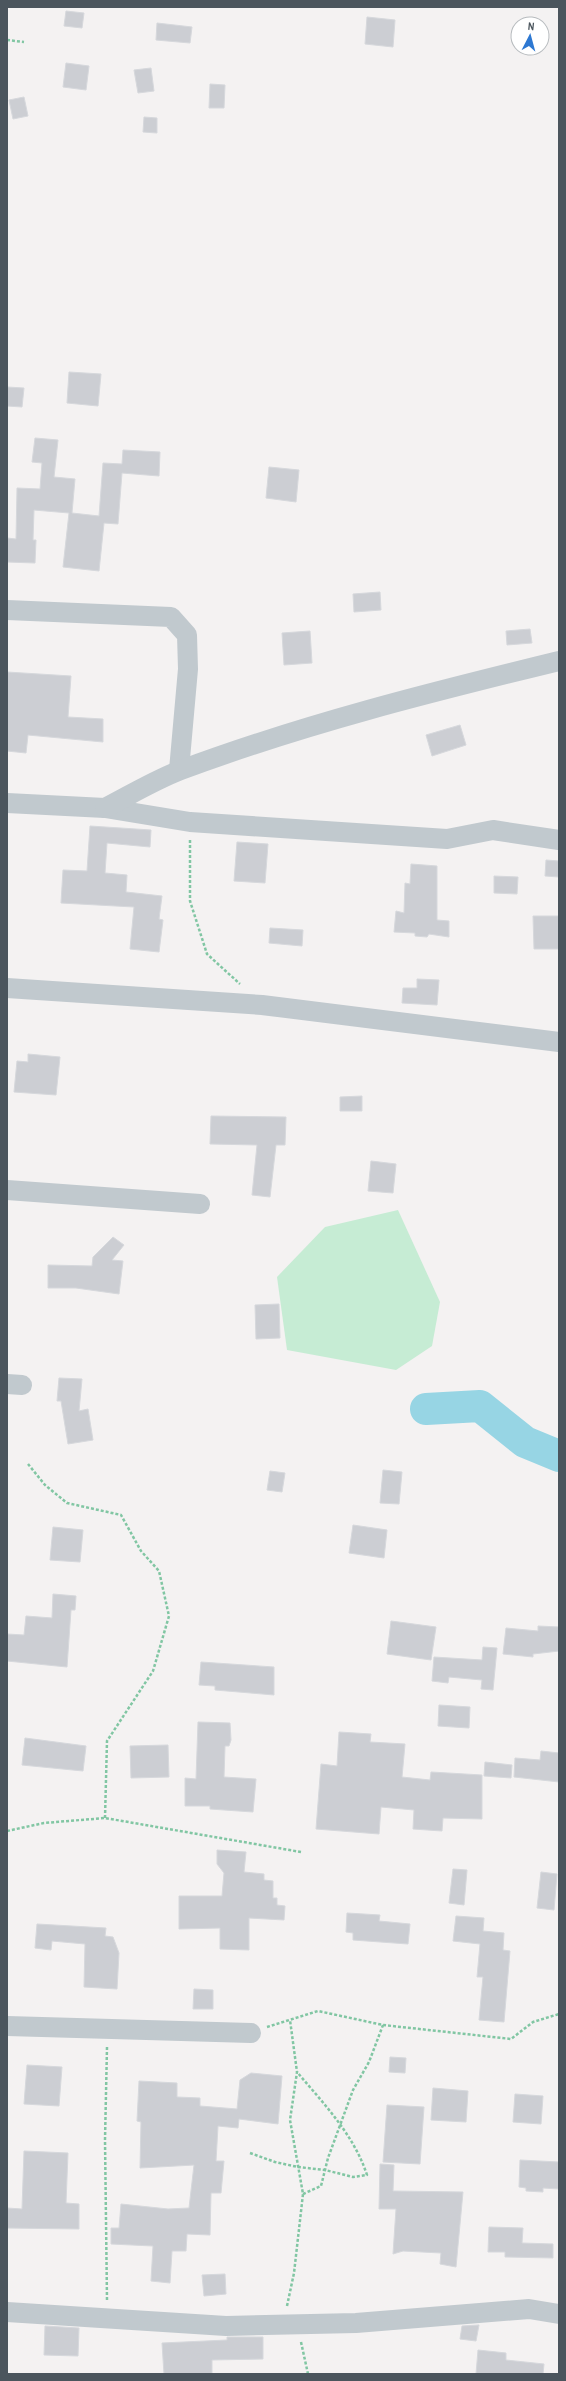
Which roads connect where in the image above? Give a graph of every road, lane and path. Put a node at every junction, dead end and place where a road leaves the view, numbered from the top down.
1 (7, 40) edge
2 (24, 42) dead end
3 (7, 610) edge
4 (559, 661) edge
5 (179, 770) junction
6 (7, 803) edge
7 (105, 808) junction
8 (190, 822) junction
9 (559, 840) edge
10 (7, 988) edge
11 (262, 1005) junction
12 (559, 1042) edge
13 (7, 1190) edge
14 (200, 1204) dead end
15 (28, 1464) dead end
16 (105, 1818) junction
17 (7, 1831) edge
18 (301, 1852) dead end
19 (559, 2014) edge
20 (290, 2020) junction
21 (383, 2025) junction
22 (7, 2026) edge
23 (107, 2029) junction
24 (251, 2033) joint
25 (297, 2072) junction
26 (341, 2124) junction
27 (250, 2153) dead end
28 (298, 2167) junction
29 (325, 2170) junction
30 (303, 2194) junction
31 (7, 2312) edge
32 (559, 2314) edge
33 (107, 2318) junction
34 (290, 2324) junction
35 (308, 2374) edge

1 - 2 path
3 - 5 street
4 - 5 street
5 - 7 street
6 - 7 street
7 - 8 street
8 - 9 street
8 - 11 path
10 - 11 street
11 - 12 street
13 - 14 street
15 - 16 path
16 - 17 path
16 - 18 path
19 - 21 path
20 - 21 path
20 - 24 path
20 - 25 path
21 - 26 path
22 - 23 street
23 - 24 street
23 - 33 path
25 - 26 path
25 - 28 path
26 - 29 path
26 - 29 path
27 - 28 path
28 - 29 path
28 - 30 path
29 - 30 path
30 - 34 path
31 - 33 street
32 - 34 street
33 - 34 street
34 - 35 path

